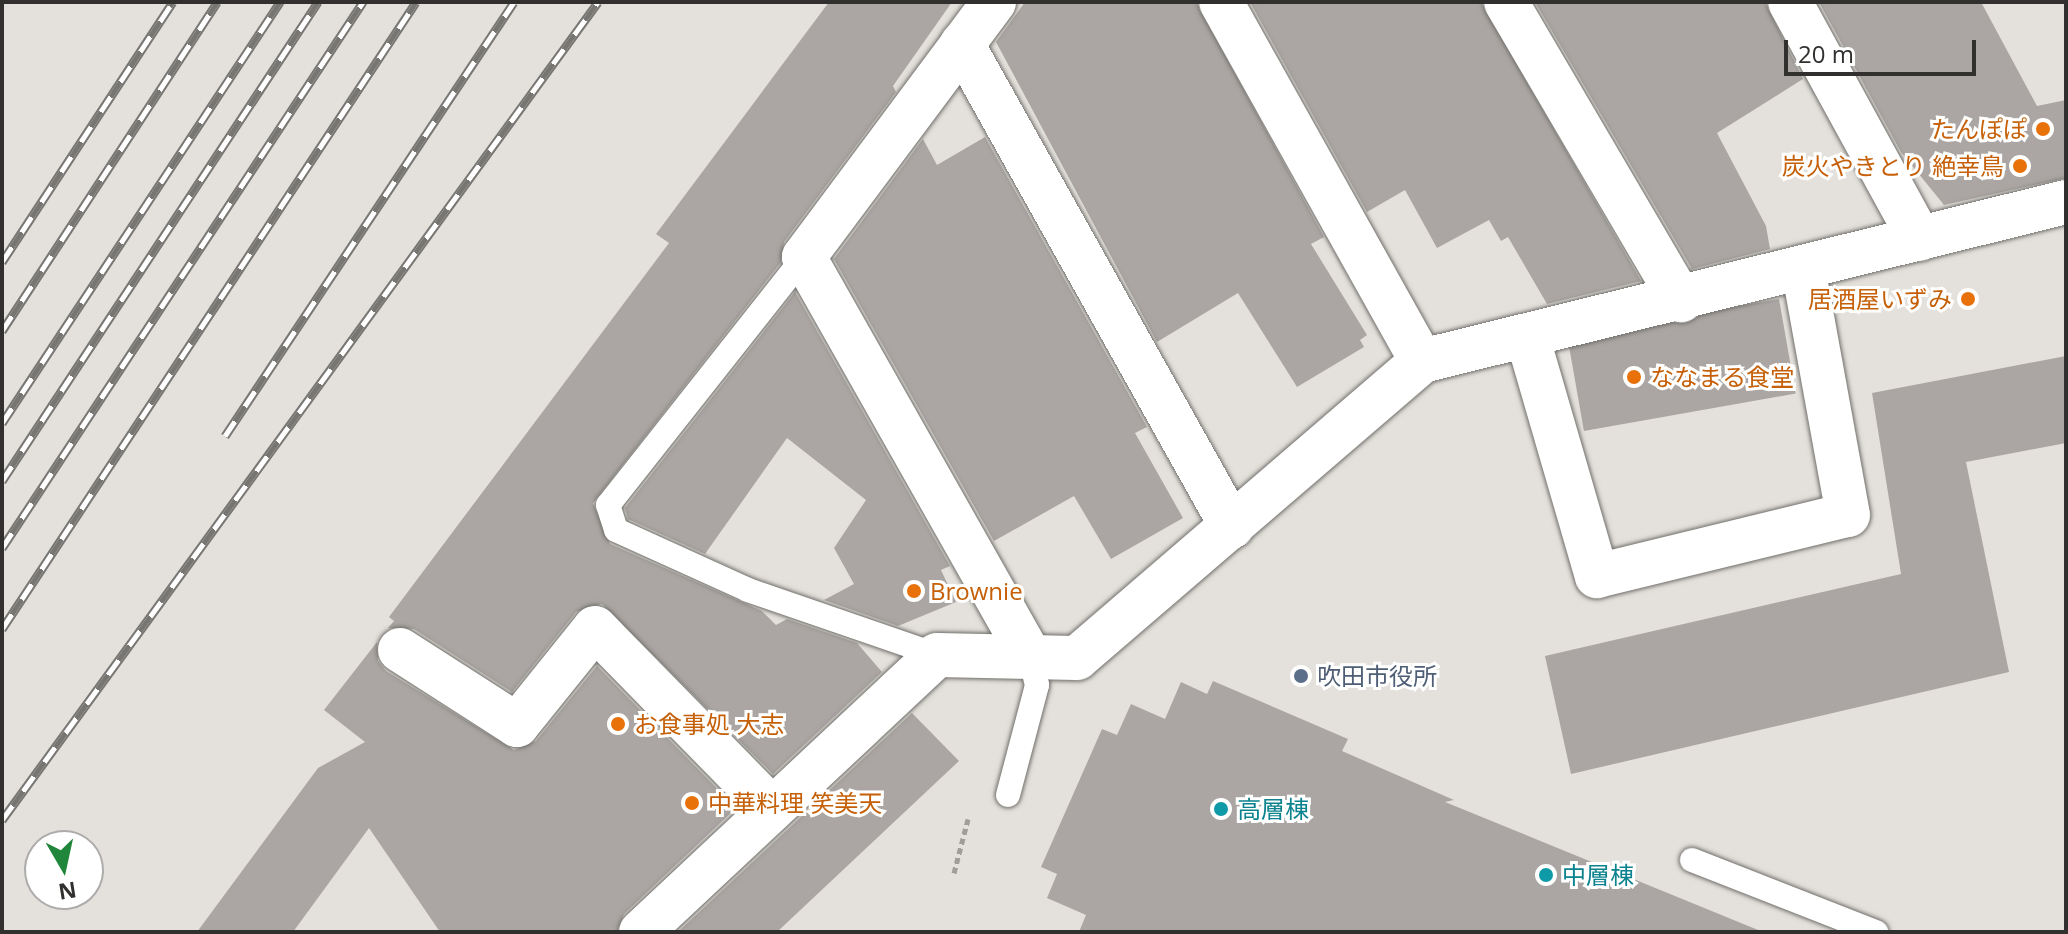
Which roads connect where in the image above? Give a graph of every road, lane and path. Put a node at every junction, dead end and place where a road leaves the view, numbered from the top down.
1 (994, 2) edge
2 (1221, 2) edge
3 (1506, 2) edge
4 (1790, 2) edge
5 (962, 44) junction
6 (2066, 202) edge
7 (1920, 239) junction
8 (804, 257) junction
9 (1803, 268) junction
10 (1681, 300) junction
11 (1528, 339) junction
12 (1422, 361) junction
13 (1232, 527) junction
14 (400, 650) dead end
15 (937, 655) junction
16 (1030, 656) junction
17 (1008, 795) dead end
18 (770, 807) junction
19 (1692, 860) dead end
20 (641, 932) edge
21 (1876, 932) edge

1 - 5 street
2 - 12 street
3 - 10 street
4 - 7 street
5 - 8 street
5 - 13 street
6 - 7 street
7 - 9 street
8 - 15 lane
8 - 16 street
9 - 10 street
9 - 11 street
10 - 11 street
11 - 12 street
12 - 13 street
13 - 16 street
14 - 18 street
15 - 16 street
15 - 18 street
16 - 17 lane
18 - 20 street
19 - 21 lane

